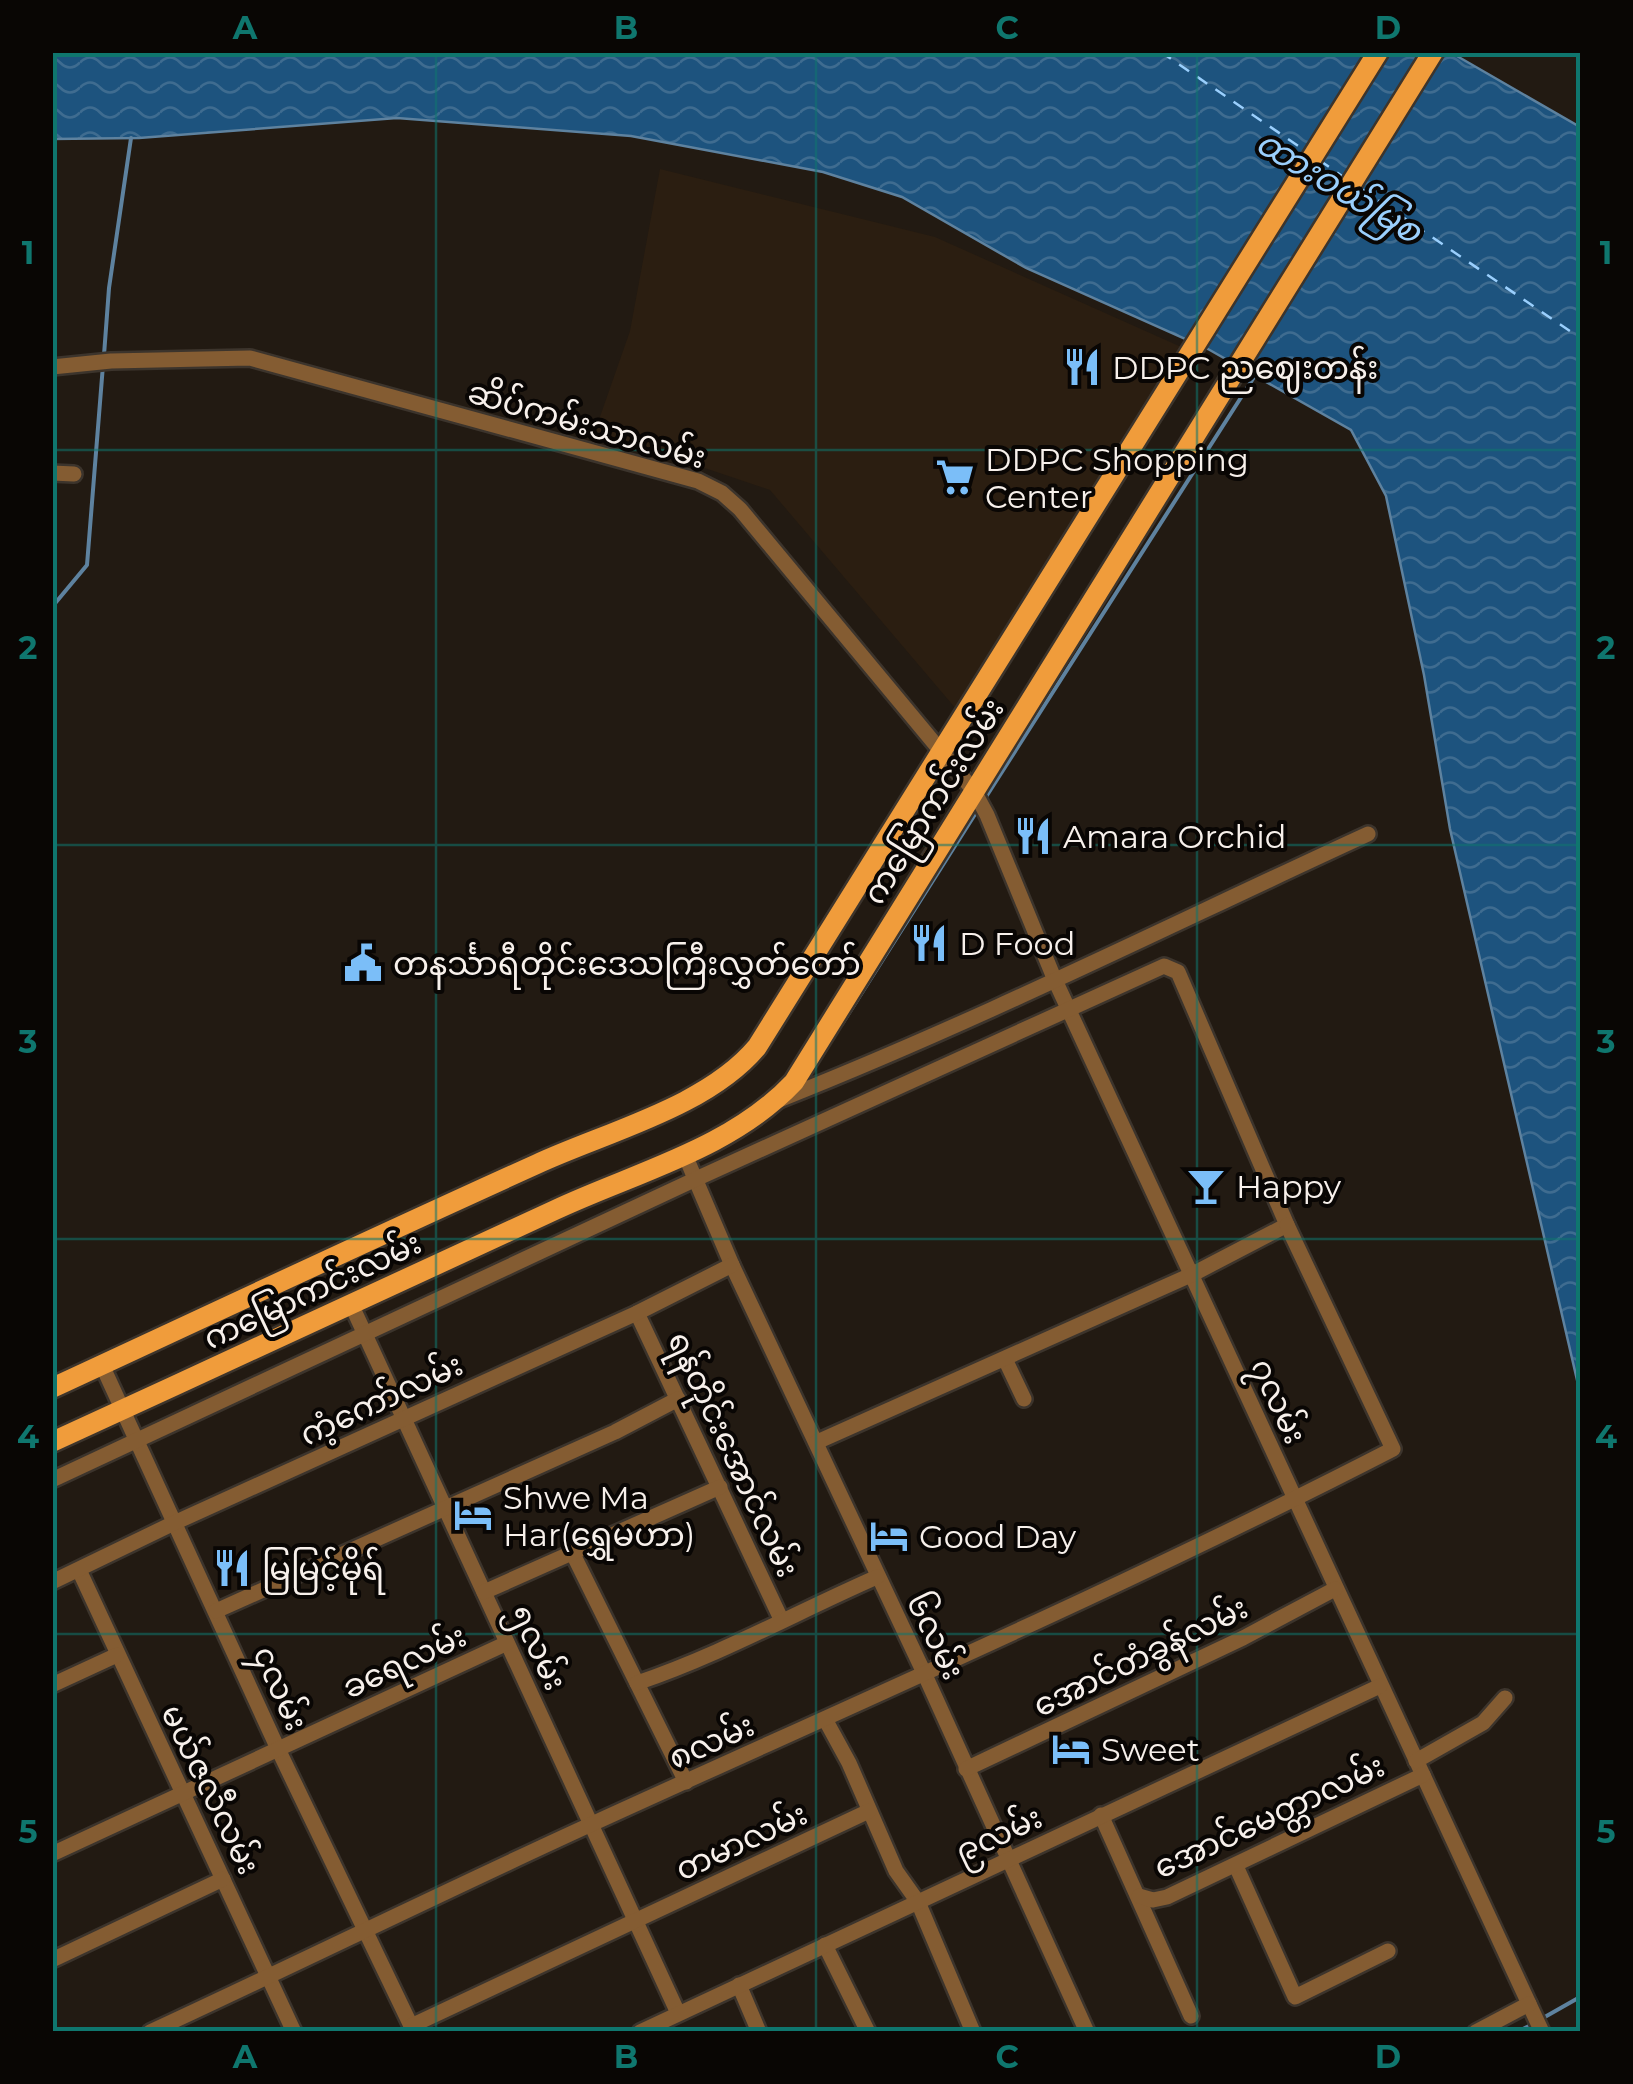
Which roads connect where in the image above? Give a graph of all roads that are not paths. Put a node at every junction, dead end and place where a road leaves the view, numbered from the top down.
1 (1378, 52) edge
2 (1433, 52) edge
3 (52, 367) edge
4 (52, 472) edge
5 (74, 474) dead end
6 (940, 752) junction
7 (974, 791) junction
8 (1368, 834) dead end
9 (1054, 978) junction
10 (1068, 1010) junction
11 (775, 1102) junction
12 (685, 1155) junction
13 (696, 1179) junction
14 (1287, 1225) junction
15 (732, 1264) junction
16 (1191, 1275) junction
17 (351, 1304) junction
18 (637, 1313) junction
19 (364, 1334) junction
20 (1005, 1359) junction
21 (102, 1365) junction
22 (52, 1388) edge
23 (678, 1398) junction
24 (1024, 1399) dead end
25 (122, 1410) junction
26 (404, 1420) junction
27 (137, 1441) junction
28 (52, 1442) edge
29 (817, 1442) junction
30 (52, 1480) edge
31 (720, 1487) junction
32 (1294, 1500) junction
33 (446, 1508) junction
34 (174, 1523) junction
35 (572, 1552) junction
36 (80, 1570) junction
37 (877, 1577) junction
38 (52, 1582) edge
39 (1335, 1589) junction
40 (484, 1592) junction
41 (216, 1611) junction
42 (781, 1619) junction
43 (507, 1643) junction
44 (117, 1656) junction
45 (925, 1675) junction
46 (637, 1683) junction
47 (52, 1686) edge
48 (1380, 1686) junction
49 (1505, 1698) dead end
50 (825, 1719) junction
51 (278, 1748) junction
52 (1419, 1768) junction
53 (966, 1769) junction
54 (686, 1782) junction
55 (184, 1795) junction
56 (869, 1812) junction
57 (1101, 1815) junction
58 (593, 1824) junction
59 (52, 1854) edge
60 (1007, 1859) junction
61 (1236, 1866) junction
62 (223, 1879) junction
63 (1139, 1896) junction
64 (918, 1902) junction
65 (636, 1920) junction
66 (364, 1931) junction
67 (825, 1946) junction
68 (1388, 1951) dead end
69 (52, 1960) edge
70 (270, 1976) junction
71 (739, 1985) junction
72 (678, 2013) junction
73 (1191, 2016) dead end
74 (1535, 2017) edge
75 (412, 2029) edge
76 (642, 2031) edge
77 (1084, 2031) edge
78 (150, 2032) edge
79 (294, 2032) edge
80 (758, 2032) edge
81 (868, 2032) edge
82 (973, 2032) edge
83 (1476, 2032) edge

1 - 6 main road, ကမြောကင်းလမ်း
2 - 7 main road, ကမြောကင်းလမ်း
3 - 6 street, ဆိပ်ကမ်းသာလမ်း
4 - 5 street
6 - 7 street, ဆိပ်ကမ်းသာလမ်း
6 - 21 main road, ကမြောကင်းလမ်း
7 - 9 street, ၇လမ်း
7 - 11 main road, ကမြောကင်းလမ်း
8 - 9 street
9 - 10 street, ၇လမ်း
9 - 11 street
10 - 13 street
10 - 14 street
10 - 16 street, ၇လမ်း
11 - 12 main road, ကမြောကင်းလမ်း
12 - 13 street, ၆လမ်း
12 - 17 main road, ကမြောကင်းလမ်း
13 - 15 street, ၆လမ်း
13 - 19 street
14 - 16 street
14 - 32 street, ၈လမ်း
15 - 18 street, ကံ့ကော်လမ်း
15 - 29 street, ၆လမ်း
16 - 20 street
16 - 32 street, ၇လမ်း
17 - 19 street, ၅လမ်း
17 - 25 main road, ကမြောကင်းလမ်း
18 - 23 street, ရန်တိုင်းအောင်လမ်း
18 - 26 street, ကံ့ကော်လမ်း
19 - 26 street, ၅လမ်း
19 - 27 street
20 - 24 street
20 - 29 street
21 - 22 main road, ကမြောကင်းလမ်း
21 - 25 street, ၄လမ်း
23 - 31 street, ရန်တိုင်းအောင်လမ်း
23 - 33 street
25 - 27 street, ၄လမ်း
25 - 28 main road, ကမြောကင်းလမ်း
26 - 33 street, ၅လမ်း
26 - 34 street, ကံ့ကော်လမ်း
27 - 30 street
27 - 34 street, ၄လမ်း
29 - 37 street, ၆လမ်း
31 - 35 street
31 - 42 street, ရန်တိုင်းအောင်လမ်း
32 - 39 street, ၇လမ်း
32 - 45 street, ၈လမ်း
33 - 40 street, ၅လမ်း
33 - 41 street
34 - 36 street, ကံ့ကော်လမ်း
34 - 41 street, ၄လမ်း
35 - 40 street
35 - 46 street
36 - 38 street, ကံ့ကော်လမ်း
36 - 44 street, မယ်ဇလီလမ်း
37 - 42 street
37 - 45 street, ၆လမ်း
39 - 48 street, ၇လမ်း
39 - 53 street, အောင်တံခွန်လမ်း
40 - 43 street, ၅လမ်း
41 - 51 street, ၄လမ်း
42 - 46 street
43 - 51 street, ခရေလမ်း
43 - 58 street, ၅လမ်း
44 - 47 street
44 - 55 street, မယ်ဇလီလမ်း
45 - 50 street, ၈လမ်း
45 - 53 street, ၆လမ်း
46 - 54 street
48 - 52 street, ၇လမ်း
48 - 57 street, ၉လမ်း
49 - 52 street, အောင်မေတ္တာလမ်း
50 - 54 street, ၈လမ်း
50 - 56 street
51 - 55 street, ခရေလမ်း
51 - 66 street, ၄လမ်း
52 - 61 street, အောင်မေတ္တာလမ်း
52 - 74 street, ၇လမ်း
53 - 60 street, ၆လမ်း
54 - 58 street, ၈လမ်း
55 - 59 street, ခရေလမ်း
55 - 62 street, မယ်ဇလီလမ်း
56 - 64 street
56 - 65 street, တမာလမ်း
57 - 60 street, ၉လမ်း
57 - 63 street
58 - 65 street, ၅လမ်း
58 - 66 street, ၈လမ်း
60 - 64 street, ၉လမ်း
60 - 77 street, ၆လမ်း
61 - 63 street, အောင်မေတ္တာလမ်း
61 - 68 street
62 - 69 street
62 - 70 street, မယ်ဇလီလမ်း
63 - 73 street
64 - 67 street, ၉လမ်း
64 - 82 street
65 - 72 street, ၅လမ်း
65 - 75 street, တမာလမ်း
66 - 70 street, ၈လမ်း
66 - 75 street, ၄လမ်း
67 - 71 street, ၉လမ်း
67 - 81 street
70 - 78 street, ၈လမ်း
70 - 79 street, မယ်ဇလီလမ်း
71 - 72 street, ၉လမ်း
71 - 80 street
72 - 76 street, ၉လမ်း
74 - 83 street

